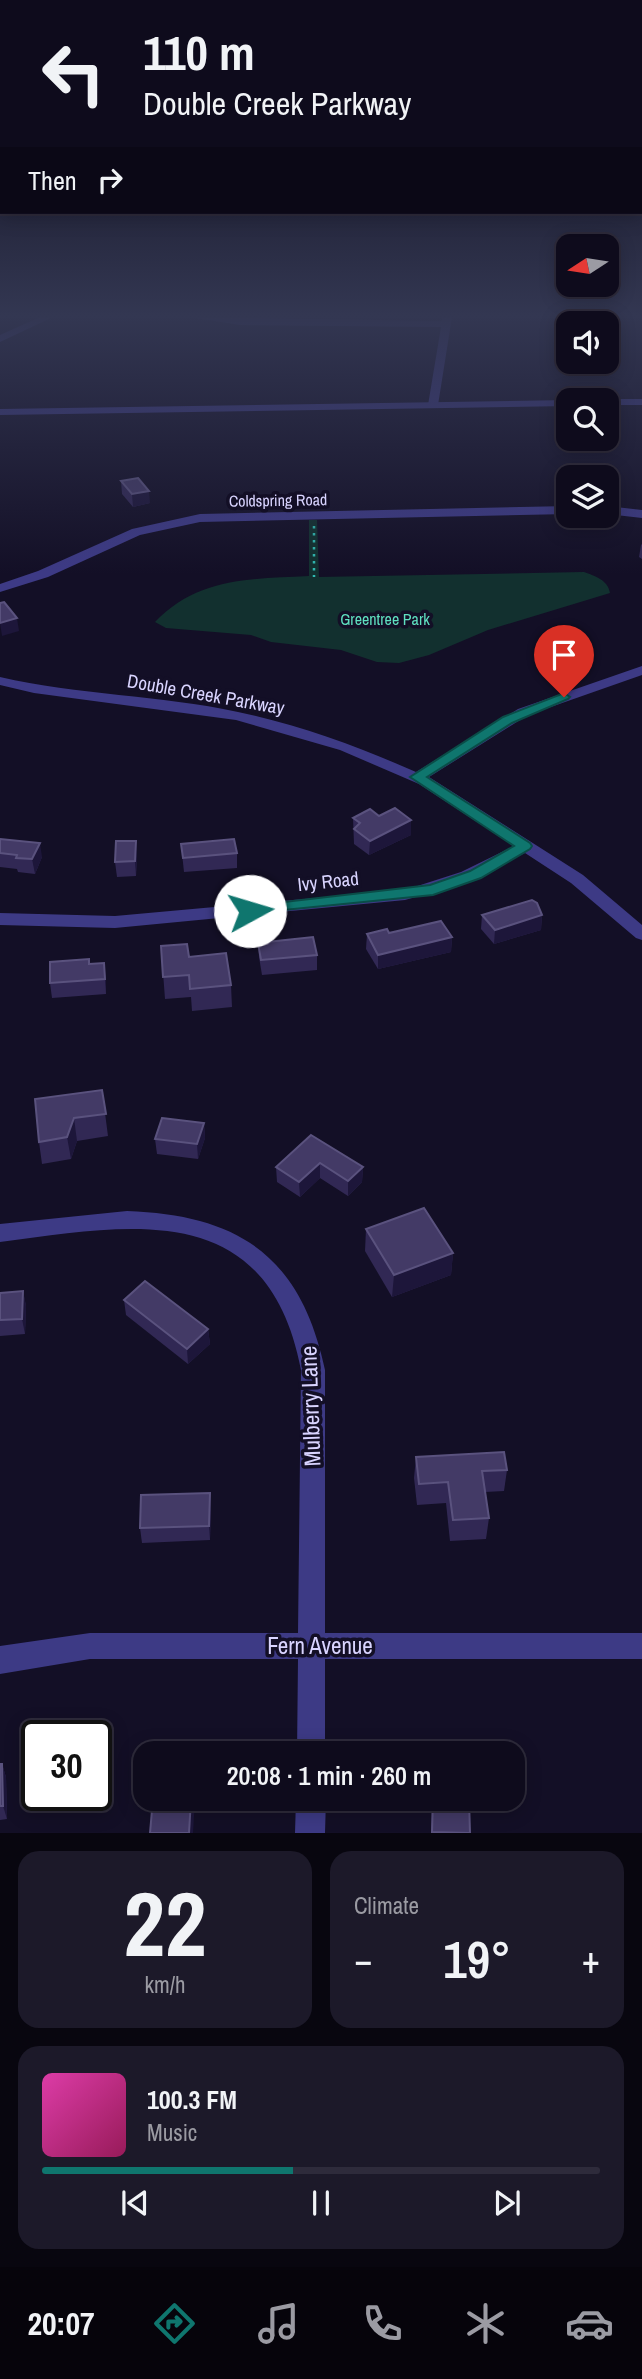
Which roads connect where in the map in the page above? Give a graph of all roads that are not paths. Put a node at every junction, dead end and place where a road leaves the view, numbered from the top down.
1 (556, 403) edge
2 (433, 405) joint
3 (0, 412) edge
4 (556, 510) edge
5 (619, 511) edge
6 (642, 514) edge
7 (0, 588) edge
8 (642, 670) edge
9 (0, 681) edge
10 (418, 777) junction
11 (525, 846) junction
12 (0, 919) edge
13 (642, 934) edge
14 (0, 1233) edge
15 (311, 1645) junction
16 (642, 1646) edge
17 (0, 1660) edge
18 (311, 1741) edge
19 (311, 1811) edge
20 (310, 1833) edge

1 - 2 street
2 - 3 street
4 - 7 street, Coldspring Road
5 - 6 street
8 - 10 street
9 - 10 street, Double Creek Parkway
10 - 11 street, Double Creek Parkway
11 - 12 street, Ivy Road
11 - 13 street, Double Creek Parkway
14 - 15 street, Mulberry Lane
15 - 16 street, Fern Avenue
15 - 17 street, Fern Avenue
15 - 18 street, Mulberry Lane
19 - 20 street

